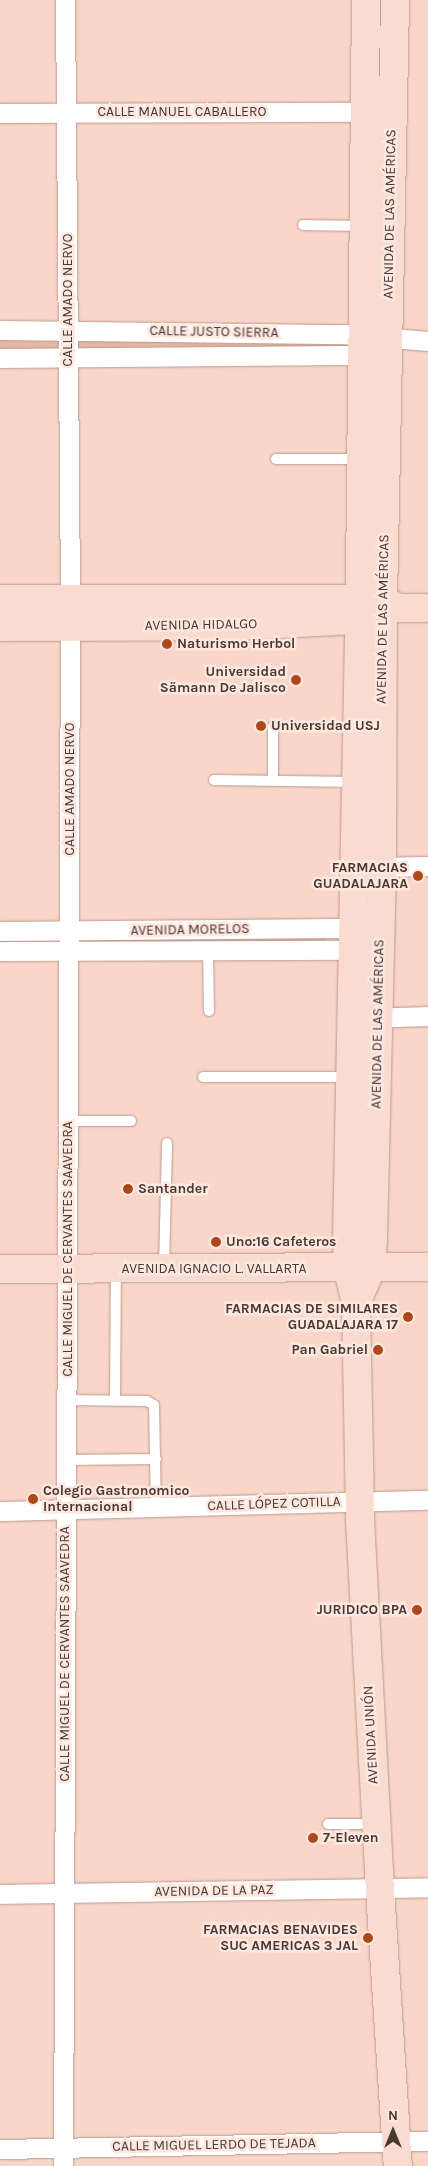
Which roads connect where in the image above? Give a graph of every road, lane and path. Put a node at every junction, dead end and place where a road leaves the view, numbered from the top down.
1 (66, 0) edge
2 (366, 0) edge
3 (395, 0) edge
4 (0, 112) edge
5 (66, 112) junction
6 (363, 112) junction
7 (303, 225) dead end
8 (362, 226) junction
9 (0, 330) edge
10 (68, 330) junction
11 (428, 341) edge
12 (374, 345) junction
13 (0, 358) edge
14 (68, 358) junction
15 (276, 459) dead end
16 (360, 459) junction
17 (0, 599) edge
18 (70, 599) junction
19 (428, 608) edge
20 (377, 609) junction
21 (0, 627) edge
22 (70, 627) junction
23 (273, 726) dead end
24 (214, 780) dead end
25 (273, 781) junction
26 (356, 782) junction
27 (428, 866) edge
28 (382, 867) junction
29 (355, 868) junction
30 (0, 931) edge
31 (70, 931) junction
32 (367, 939) junction
33 (208, 950) junction
34 (0, 951) edge
35 (70, 951) junction
36 (209, 1011) dead end
37 (428, 1016) edge
38 (366, 1018) junction
39 (203, 1077) dead end
40 (351, 1077) junction
41 (69, 1121) junction
42 (131, 1121) dead end
43 (168, 1144) dead end
44 (428, 1267) edge
45 (0, 1269) edge
46 (68, 1269) junction
47 (116, 1269) junction
48 (164, 1269) junction
49 (359, 1269) junction
50 (67, 1400) junction
51 (115, 1401) junction
52 (156, 1459) junction
53 (66, 1460) junction
54 (428, 1500) edge
55 (359, 1502) junction
56 (156, 1507) junction
57 (66, 1509) junction
58 (0, 1511) edge
59 (328, 1824) dead end
60 (376, 1824) junction
61 (428, 1887) edge
62 (380, 1888) junction
63 (0, 1894) edge
64 (64, 1894) junction
65 (428, 2141) edge
66 (0, 2149) edge
67 (398, 2154) edge
68 (63, 2157) edge

1 - 5 street, CALLE AMADO NERVO
2 - 6 main road, AVENIDA DE LAS AMÉRICAS
3 - 12 main road, AVENIDA DE LAS AMÉRICAS
4 - 5 street, CALLE MANUEL CABALLERO
5 - 6 street, CALLE MANUEL CABALLERO
5 - 10 street, CALLE AMADO NERVO
6 - 8 main road, AVENIDA DE LAS AMÉRICAS
7 - 8 lane
8 - 12 main road, AVENIDA DE LAS AMÉRICAS
9 - 10 street, CALLE JUSTO SIERRA
10 - 12 street, CALLE JUSTO SIERRA
10 - 14 street, CALLE AMADO NERVO
11 - 12 street, CALLE JUSTO SIERRA
12 - 14 street, CALLE JUSTO SIERRA
12 - 16 main road, AVENIDA DE LAS AMÉRICAS
12 - 20 main road, AVENIDA DE LAS AMÉRICAS
13 - 14 street, CALLE JUSTO SIERRA
14 - 18 street, CALLE AMADO NERVO
15 - 16 lane
16 - 20 main road, AVENIDA DE LAS AMÉRICAS
17 - 18 main road, AVENIDA HIDALGO
18 - 20 main road, AVENIDA HIDALGO
19 - 20 main road, AVENIDA HIDALGO
20 - 22 main road, AVENIDA HIDALGO
20 - 26 main road, AVENIDA DE LAS AMÉRICAS
20 - 28 main road, AVENIDA DE LAS AMÉRICAS
21 - 22 main road, AVENIDA HIDALGO
22 - 31 street, CALLE AMADO NERVO
23 - 25 lane
24 - 25 lane
25 - 26 lane
26 - 29 main road, AVENIDA DE LAS AMÉRICAS
27 - 28 street
28 - 29 street
28 - 32 main road, AVENIDA DE LAS AMÉRICAS
29 - 32 main road, AVENIDA DE LAS AMÉRICAS
30 - 31 street, AVENIDA MORELOS
31 - 32 street, AVENIDA MORELOS
31 - 35 street, CALLE AMADO NERVO
32 - 33 street, AVENIDA MORELOS
32 - 38 main road, AVENIDA DE LAS AMÉRICAS
33 - 35 street, AVENIDA MORELOS
33 - 36 lane
34 - 35 street, AVENIDA MORELOS
35 - 41 street, CALLE MIGUEL DE CERVANTES SAAVEDRA
37 - 38 street
38 - 40 main road, AVENIDA DE LAS AMÉRICAS
38 - 49 main road, AVENIDA DE LAS AMÉRICAS
39 - 40 lane
40 - 49 main road, AVENIDA DE LAS AMÉRICAS
41 - 42 lane
41 - 46 street, CALLE MIGUEL DE CERVANTES SAAVEDRA
43 - 48 lane
44 - 49 main road, AVENIDA IGNACIO L. VALLARTA
45 - 46 main road, AVENIDA IGNACIO L. VALLARTA
46 - 47 main road, AVENIDA IGNACIO L. VALLARTA
46 - 50 street, CALLE MIGUEL DE CERVANTES SAAVEDRA
47 - 48 main road, AVENIDA IGNACIO L. VALLARTA
47 - 51 lane
48 - 49 main road, AVENIDA IGNACIO L. VALLARTA
49 - 55 main road, AVENIDA UNIÓN
50 - 51 lane
50 - 53 street, CALLE MIGUEL DE CERVANTES SAAVEDRA
51 - 52 lane
52 - 53 lane
52 - 56 lane
53 - 57 street, CALLE MIGUEL DE CERVANTES SAAVEDRA
54 - 55 street, CALLE LÓPEZ COTILLA
55 - 56 street, CALLE LÓPEZ COTILLA
55 - 60 main road, AVENIDA UNIÓN
56 - 57 street, CALLE LÓPEZ COTILLA
57 - 58 street, CALLE LÓPEZ COTILLA
57 - 64 street, CALLE MIGUEL DE CERVANTES SAAVEDRA
59 - 60 lane
60 - 62 main road, AVENIDA UNIÓN
61 - 62 street, AVENIDA DE LA PAZ
62 - 64 street, AVENIDA DE LA PAZ
62 - 67 main road, AVENIDA UNIÓN
63 - 64 street, AVENIDA DE LA PAZ
64 - 68 street, CALLE MIGUEL DE CERVANTES SAAVEDRA
65 - 67 street, CALLE MIGUEL LERDO DE TEJADA
66 - 68 street, CALLE MIGUEL LERDO DE TEJADA
67 - 68 street, CALLE MIGUEL LERDO DE TEJADA

